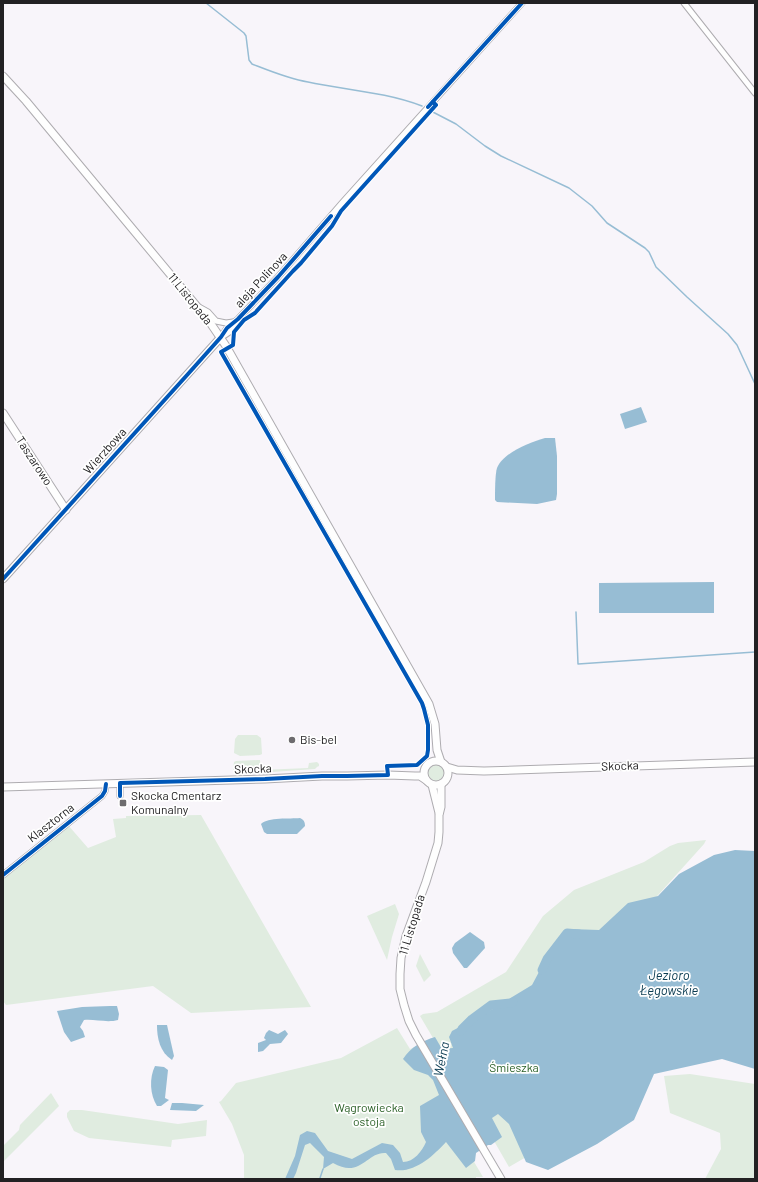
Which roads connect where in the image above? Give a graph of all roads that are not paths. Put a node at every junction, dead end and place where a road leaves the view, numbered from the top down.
1 (522, 3) edge
2 (684, 3) edge
3 (3, 76) edge
4 (755, 93) edge
5 (195, 305) junction
6 (236, 320) junction
7 (221, 337) junction
8 (3, 413) edge
9 (66, 510) junction
10 (3, 579) edge
11 (433, 716) junction
12 (755, 762) edge
13 (444, 764) junction
14 (428, 765) junction
15 (484, 771) junction
16 (388, 775) junction
17 (447, 778) junction
18 (426, 780) junction
19 (106, 784) junction
20 (120, 784) junction
21 (441, 784) junction
22 (432, 785) junction
23 (3, 787) edge
24 (120, 796) dead end
25 (439, 816) junction
26 (3, 875) edge
27 (500, 1179) edge

1 - 6 street, aleja Polinova
2 - 4 street
3 - 5 main road, 11 Listopada
5 - 6 street
5 - 7 main road, 11 Listopada
6 - 7 street, aleja Polinova
7 - 9 main road, Wierzbowa
7 - 11 main road, 11 Listopada
8 - 9 main road, Taszarowo
9 - 10 main road, Wierzbowa
11 - 13 main road, 11 Listopada
11 - 14 main road, 11 Listopada
12 - 15 main road, Skocka
13 - 14 main road
13 - 15 main road, Skocka
13 - 17 main road
14 - 16 main road, Skocka
14 - 18 main road
15 - 17 main road, Skocka
16 - 18 main road, Skocka
16 - 20 main road, Skocka
17 - 21 main road
18 - 22 main road
19 - 20 main road, Skocka
19 - 23 main road, Skocka
19 - 26 street, Klasztorna
20 - 24 street
21 - 22 main road
21 - 25 main road, 11 Listopada
22 - 25 main road, 11 Listopada
25 - 27 main road, 11 Listopada

